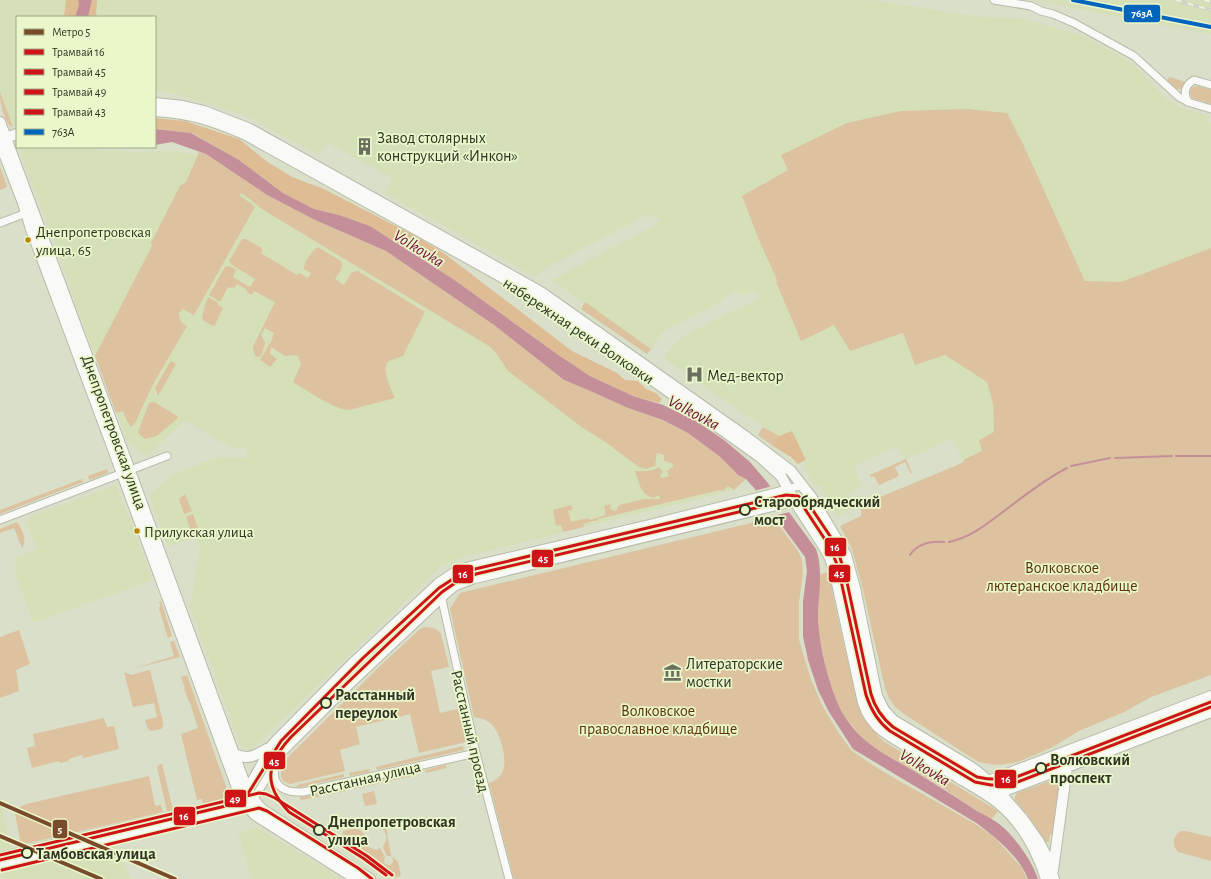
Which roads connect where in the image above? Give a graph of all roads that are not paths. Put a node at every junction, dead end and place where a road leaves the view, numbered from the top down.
1 (994, 0) edge
2 (1211, 85) edge
3 (1188, 102) junction
4 (156, 103) edge
5 (1211, 109) edge
6 (156, 111) edge
7 (0, 122) edge
8 (16, 134) edge
9 (2, 141) edge
10 (29, 212) junction
11 (0, 223) edge
12 (167, 456) dead end
13 (126, 472) junction
14 (802, 485) junction
15 (788, 489) junction
16 (790, 503) junction
17 (0, 520) edge
18 (438, 582) junction
19 (441, 599) junction
20 (1211, 696) edge
21 (1211, 712) edge
22 (267, 749) junction
23 (476, 753) junction
24 (234, 754) junction
25 (275, 763) junction
26 (1067, 767) junction
27 (989, 781) junction
28 (247, 787) junction
29 (999, 793) junction
30 (985, 794) junction
31 (248, 802) junction
32 (0, 856) edge
33 (0, 866) edge
34 (1051, 877) edge
35 (356, 879) edge
36 (370, 879) edge
37 (509, 879) edge

1 - 3 street
2 - 3 street
3 - 5 street
4 - 14 street, набережная реки Волковки
6 - 15 street, набережная реки Волковки
7 - 9 street, Днепропетровская улица
8 - 9 street
9 - 10 street, Днепропетровская улица
10 - 11 street
10 - 13 street, Днепропетровская улица
12 - 13 street
13 - 17 street
13 - 24 street, Днепропетровская улица
13 - 31 street, Днепропетровская улица
14 - 15 street
14 - 27 street, набережная реки Волковки
15 - 16 street, набережная реки Волковки
15 - 18 street
16 - 19 street
16 - 30 street, набережная реки Волковки
18 - 19 street, Расстанный проезд
18 - 22 street
19 - 23 street, Расстанный проезд
19 - 25 street
20 - 27 street
21 - 26 street
22 - 24 street
22 - 28 street
23 - 25 street, Расстанная улица
23 - 37 street, Расстанный проезд
24 - 28 street, Днепропетровская улица
25 - 31 street
26 - 29 street
26 - 34 street
27 - 29 street
27 - 30 street
28 - 31 street, Днепропетровская улица
29 - 30 street
29 - 34 street
30 - 34 street
31 - 32 street
31 - 33 street
31 - 35 street
31 - 36 street

